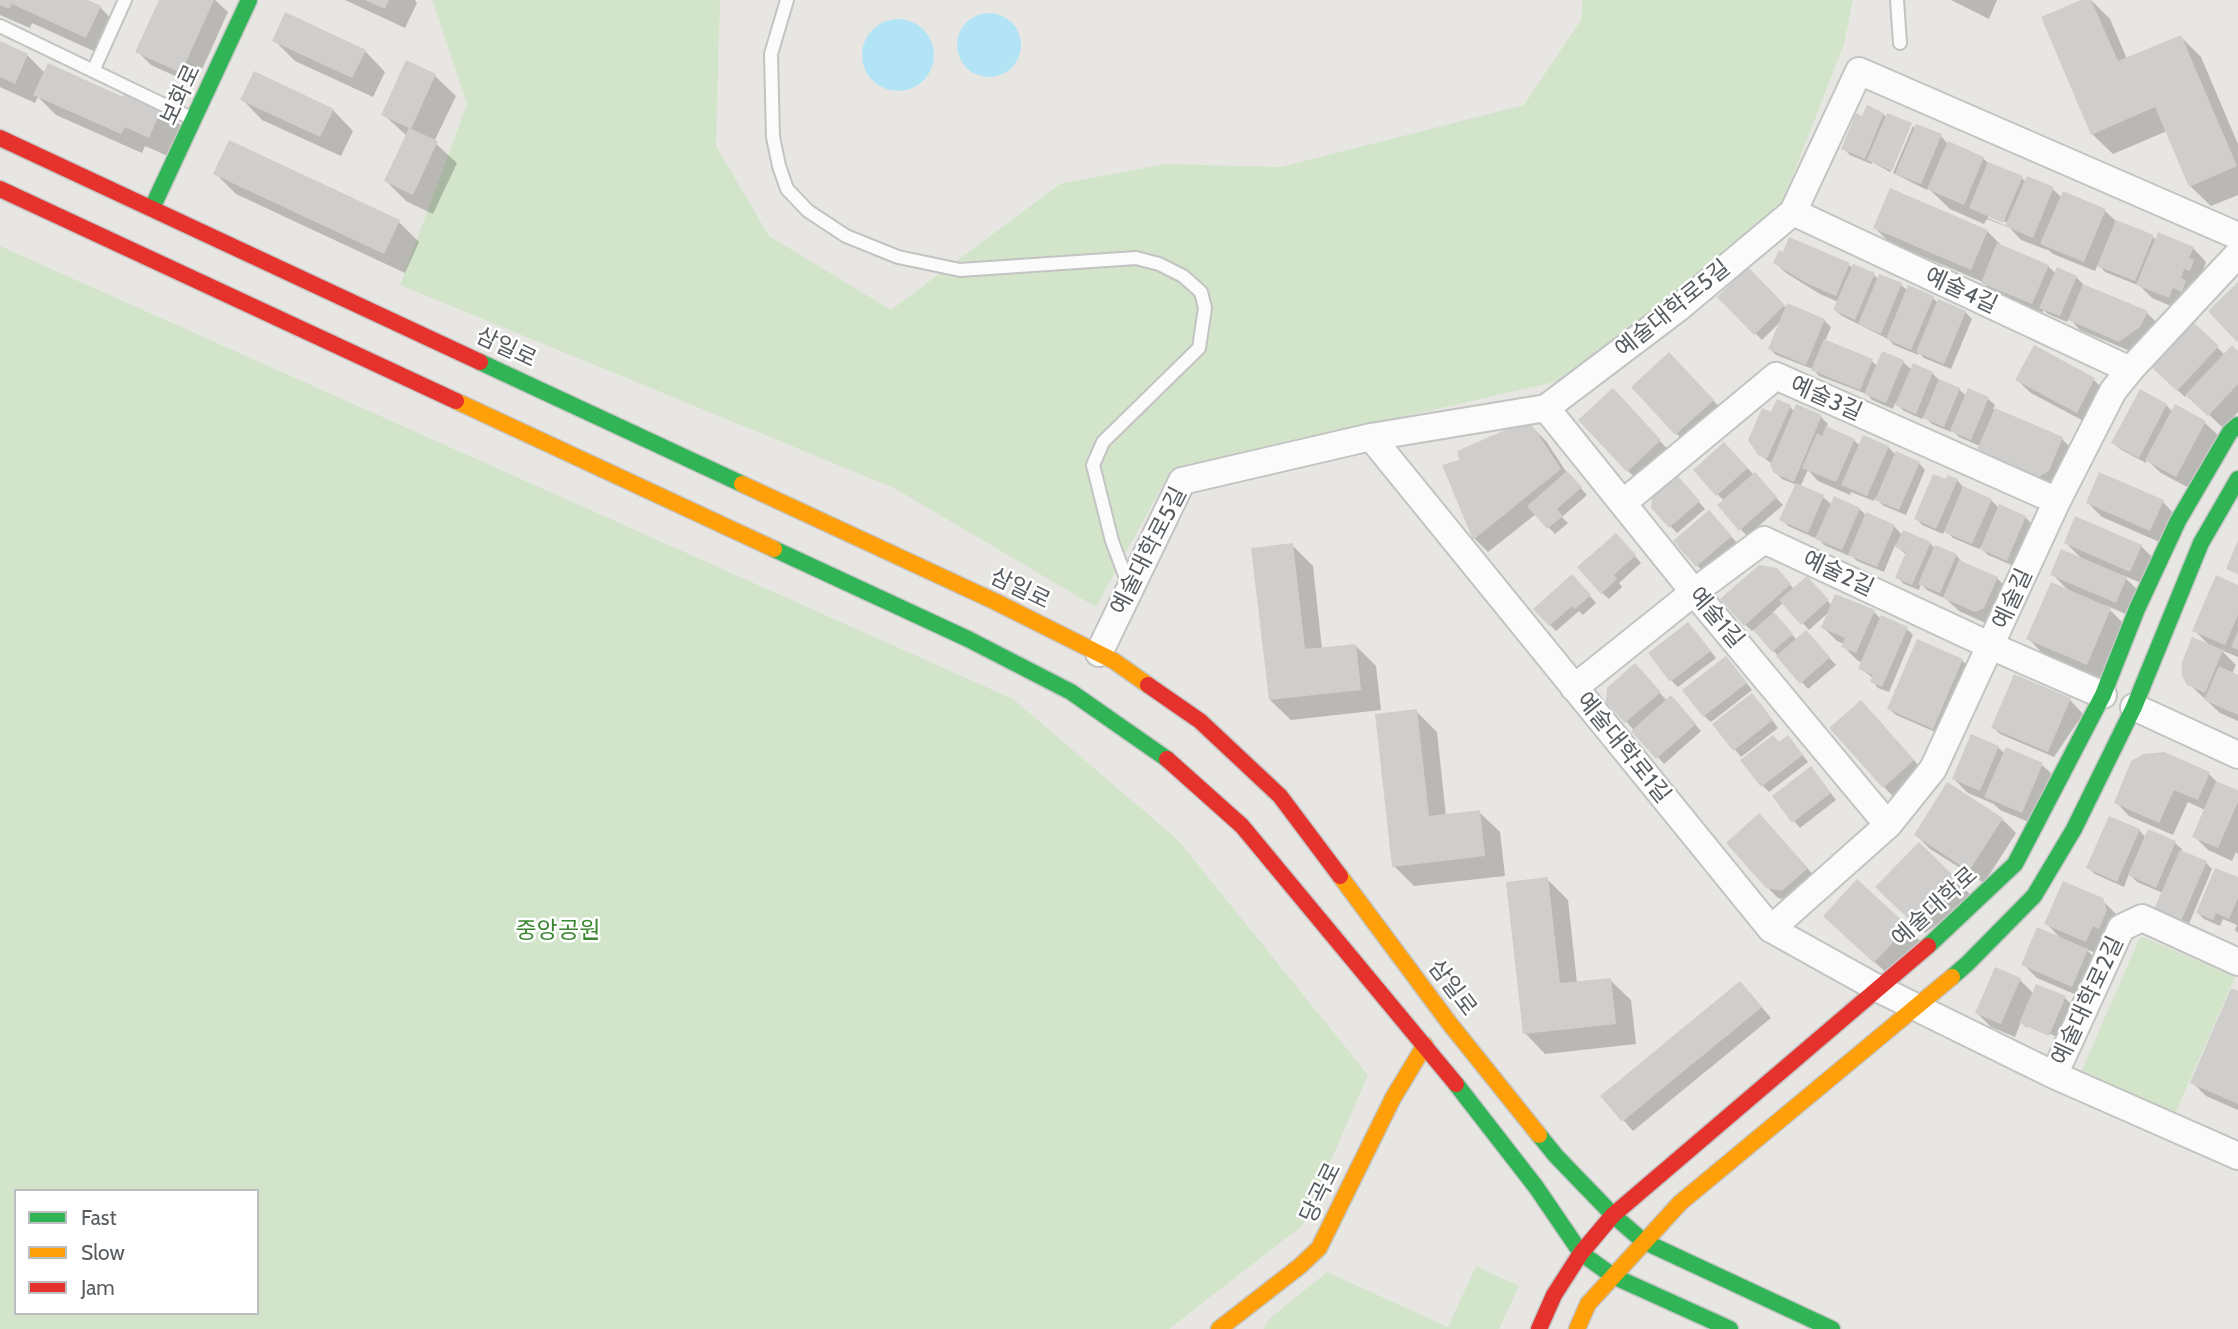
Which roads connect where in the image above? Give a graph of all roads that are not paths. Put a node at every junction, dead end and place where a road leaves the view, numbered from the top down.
1 (125, 0) edge
2 (250, 0) edge
3 (787, 0) edge
4 (1897, 0) edge
5 (0, 26) edge
6 (1900, 43) dead end
7 (93, 71) junction
8 (195, 119) junction
9 (0, 138) edge
10 (0, 189) edge
11 (152, 208) junction
12 (1793, 212) junction
13 (2238, 236) edge
14 (2238, 254) edge
15 (2130, 370) junction
16 (1546, 408) junction
17 (2238, 425) edge
18 (1371, 438) junction
19 (2238, 480) edge
20 (2057, 501) junction
21 (1623, 503) junction
22 (1129, 586) junction
23 (1694, 592) junction
24 (1991, 646) junction
25 (1098, 653) junction
26 (1574, 688) junction
27 (2103, 695) junction
28 (2134, 707) junction
29 (2238, 755) edge
30 (1888, 825) junction
31 (1771, 929) junction
32 (2238, 962) edge
33 (1877, 988) junction
34 (1916, 1007) junction
35 (1425, 1045) junction
36 (2053, 1075) junction
37 (2238, 1156) edge
38 (1613, 1215) junction
39 (1643, 1241) junction
40 (1581, 1253) junction
41 (1612, 1276) junction
42 (1219, 1329) edge
43 (1539, 1329) edge
44 (1577, 1329) edge
45 (1730, 1329) edge
46 (1832, 1329) edge

1 - 7 lane
2 - 8 main road, 보화로
3 - 22 lane
4 - 6 lane
5 - 7 lane
7 - 8 lane
8 - 11 main road, 보화로
9 - 11 main road, 삼일로
10 - 35 main road
11 - 25 main road, 삼일로
12 - 13 street, 예술대학로5길
12 - 15 street, 예술4길
12 - 16 street, 예술대학로5길
14 - 15 street, 예술길
15 - 20 street, 예술길
16 - 18 street, 예술대학로5길
16 - 21 street, 예술1길
17 - 27 main road, 예술대학로
18 - 22 street, 예술대학로5길
18 - 26 street, 예술대학로1길
19 - 28 main road
20 - 21 street, 예술3길
20 - 24 street, 예술길
21 - 23 street, 예술1길
22 - 25 street, 예술대학로5길
23 - 24 street, 예술2길
23 - 26 street
23 - 30 street, 예술1길
24 - 27 street
24 - 30 street, 예술길
25 - 38 main road, 삼일로
26 - 31 street, 예술대학로1길
27 - 33 main road, 예술대학로
28 - 29 street
28 - 34 main road
30 - 31 street, 예술길
31 - 33 street, 예술대학로1길
32 - 36 street, 예술대학로2길
33 - 34 street, 예술대학로1길
33 - 38 main road, 예술대학로
34 - 36 street, 예술대학로2길
34 - 39 main road
35 - 40 main road
35 - 42 main road, 당곡로
36 - 37 street, 예술대학로2길
38 - 39 main road, 삼일로
38 - 40 main road, 예술대학로
39 - 41 main road
39 - 46 main road, 삼일로
40 - 41 main road
40 - 43 main road, 예술대학로
41 - 44 main road
41 - 45 main road

